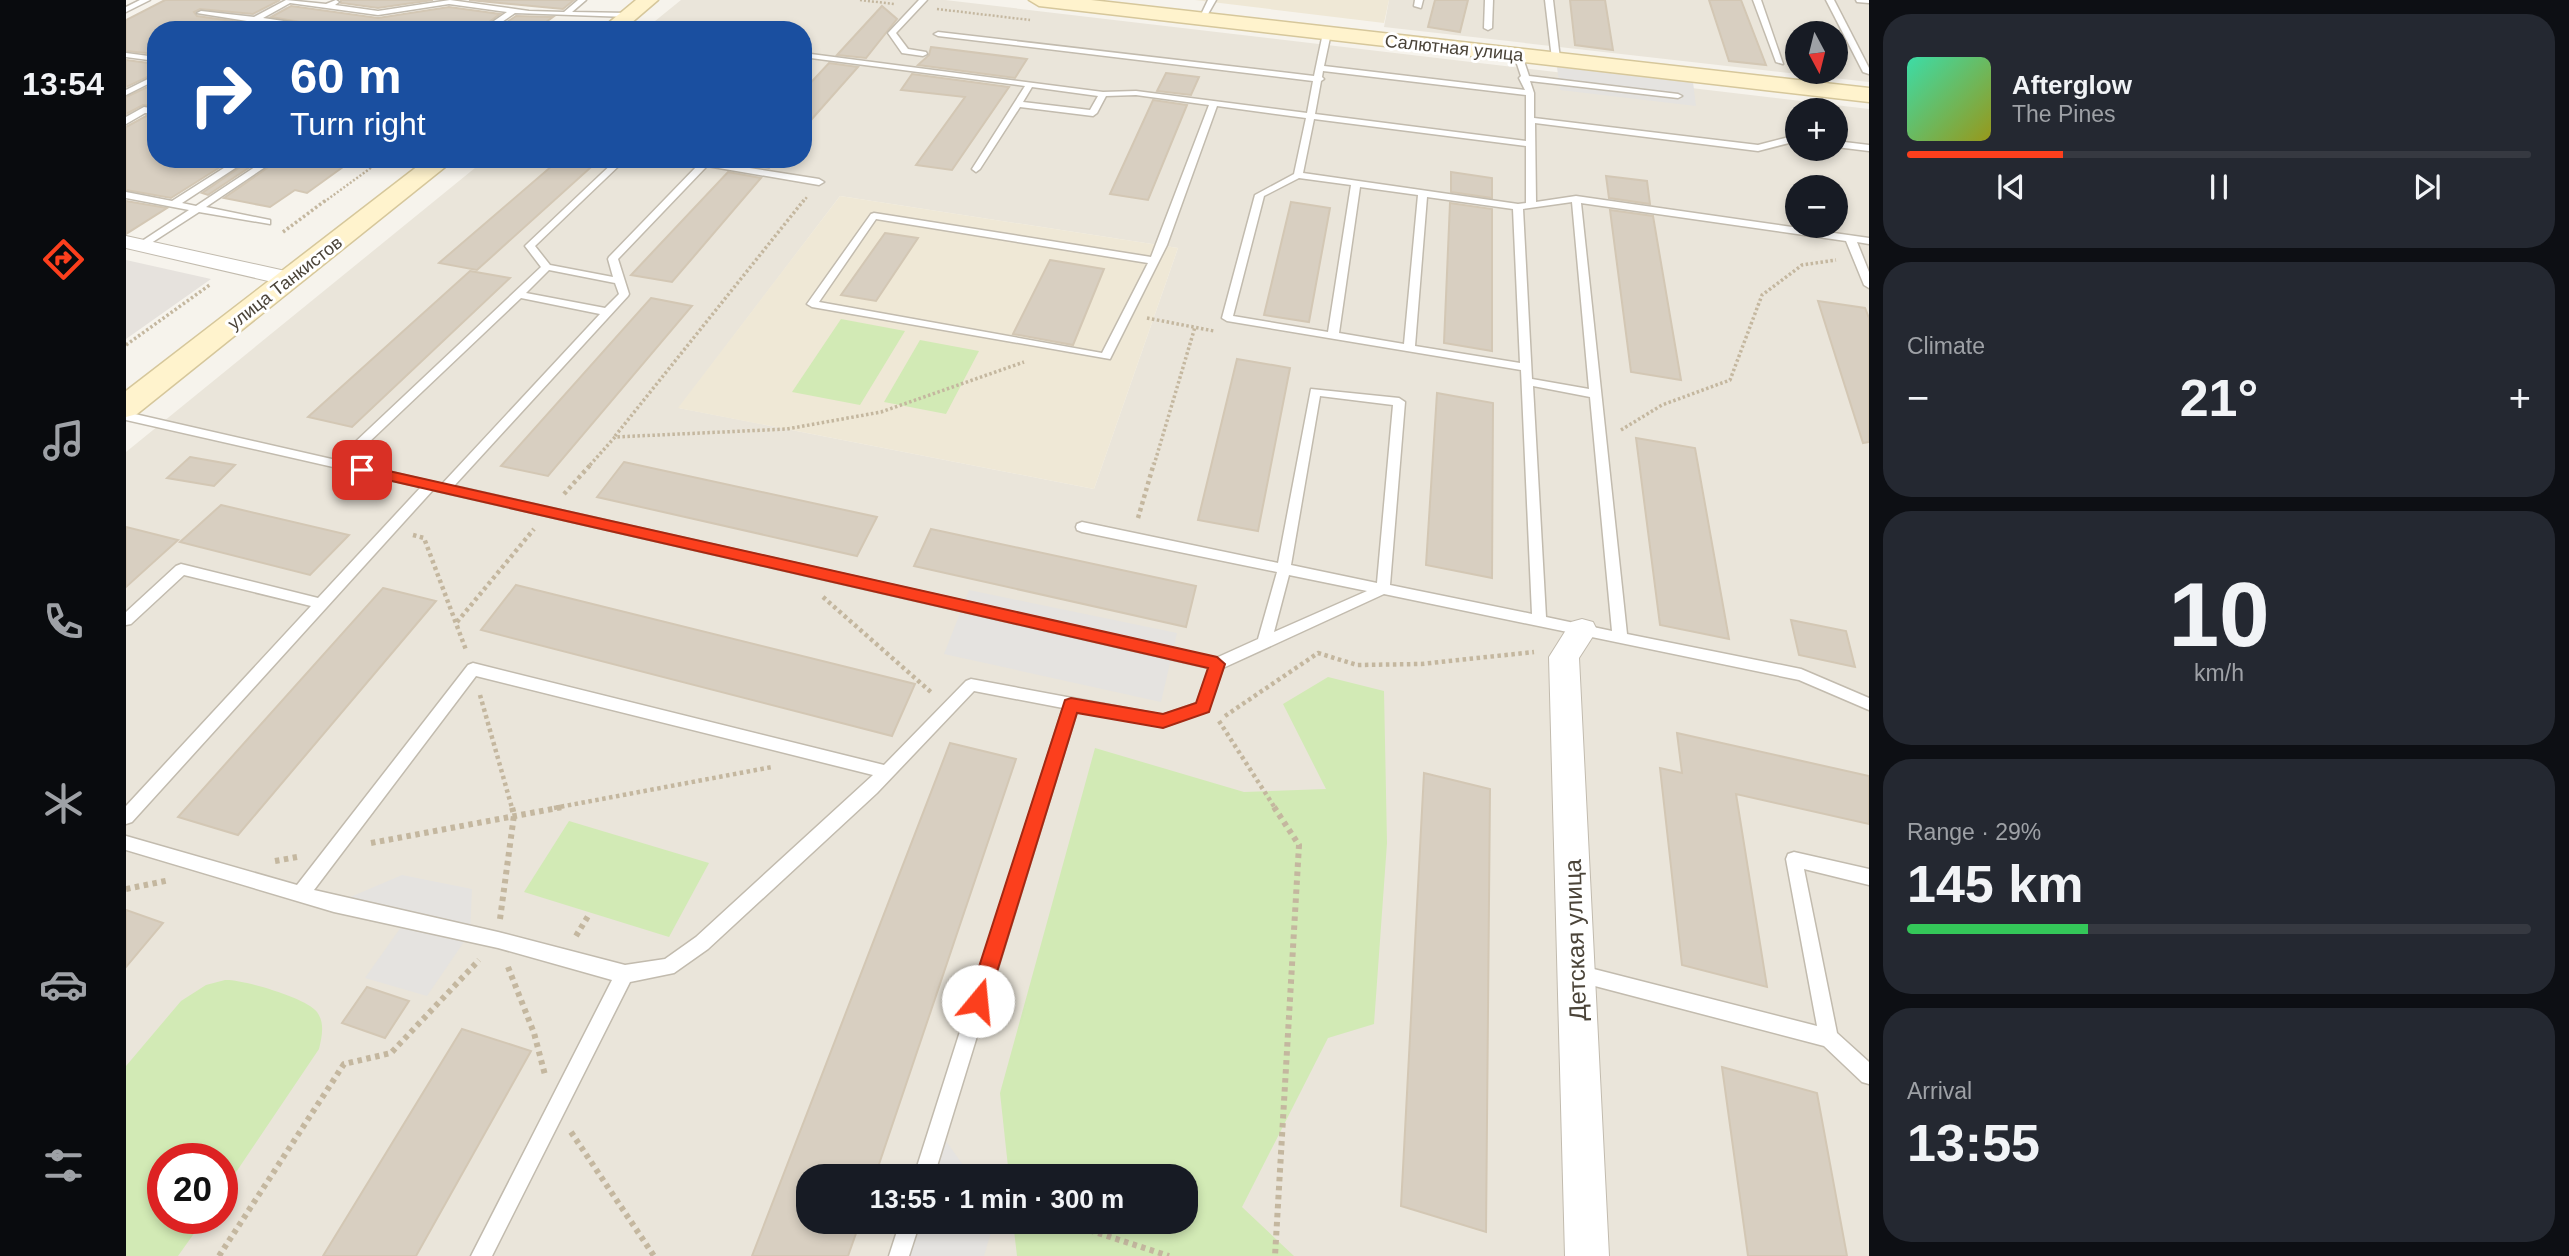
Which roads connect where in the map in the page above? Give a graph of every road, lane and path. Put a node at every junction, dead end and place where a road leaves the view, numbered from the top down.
1 (146, 0) edge
2 (338, 0) edge
3 (582, 0) edge
4 (648, 0) edge
5 (923, 0) edge
6 (1039, 0) edge
7 (1212, 0) edge
8 (1489, 0) edge
9 (1549, 0) edge
10 (1757, 0) edge
11 (1830, 0) edge
12 (1860, 0) edge
13 (287, 1) edge
14 (1869, 1) edge
15 (307, 2) edge
16 (327, 6) junction
17 (126, 10) edge
18 (513, 11) junction
19 (201, 13) dead end
20 (565, 14) junction
21 (628, 15) junction
22 (1201, 19) junction
23 (253, 21) joint
24 (498, 21) edge
25 (621, 21) edge
26 (1488, 28) dead end
27 (1327, 33) junction
28 (938, 34) dead end
29 (126, 54) edge
30 (923, 54) dead end
31 (1518, 55) junction
32 (147, 58) edge
33 (812, 59) edge
34 (1556, 59) junction
35 (1780, 62) dead end
36 (1867, 72) dead end
37 (1321, 74) junction
38 (1523, 78) junction
39 (147, 81) edge
40 (126, 82) edge
41 (142, 84) junction
42 (1030, 85) junction
43 (126, 93) edge
44 (1530, 93) junction
45 (1103, 94) junction
46 (1869, 95) edge
47 (1678, 96) dead end
48 (1214, 103) junction
49 (1018, 104) junction
50 (147, 110) edge
51 (1312, 115) junction
52 (1530, 120) junction
53 (126, 121) edge
54 (1785, 141) edge
55 (1529, 144) junction
56 (1848, 145) edge
57 (1869, 148) edge
58 (231, 168) edge
59 (259, 168) edge
60 (432, 168) edge
61 (612, 168) edge
62 (700, 168) edge
63 (743, 168) edge
64 (976, 169) dead end
65 (1298, 175) junction
66 (819, 183) joint
67 (1356, 183) junction
68 (1423, 193) junction
69 (126, 195) edge
70 (1576, 199) junction
71 (174, 204) junction
72 (1524, 206) junction
73 (198, 208) junction
74 (267, 222) dead end
75 (1850, 238) junction
76 (1869, 241) edge
77 (134, 244) edge
78 (1857, 256) junction
79 (1869, 258) edge
80 (1154, 261) junction
81 (547, 267) junction
82 (290, 279) junction
83 (620, 281) junction
84 (1869, 285) edge
85 (519, 294) junction
86 (608, 312) junction
87 (1128, 315) junction
88 (1195, 327) junction
89 (1215, 331) dead end
90 (1333, 335) junction
91 (1409, 348) junction
92 (1030, 361) dead end
93 (1527, 368) junction
94 (1528, 383) junction
95 (1595, 394) junction
96 (126, 407) edge
97 (126, 416) edge
98 (615, 437) junction
99 (1600, 443) junction
100 (339, 464) junction
101 (437, 486) junction
102 (548, 512) junction
103 (1082, 527) dead end
104 (388, 529) junction
105 (1132, 537) junction
106 (789, 566) junction
107 (1284, 569) junction
108 (1383, 589) junction
109 (318, 603) junction
110 (126, 621) edge
111 (1539, 621) junction
112 (456, 623) junction
113 (1620, 638) junction
114 (1264, 642) junction
115 (1573, 643) junction
116 (1217, 664) junction
117 (473, 669) junction
118 (1869, 704) edge
119 (1071, 705) junction
120 (949, 708) junction
121 (1219, 720) junction
122 (1210, 726) dead end
123 (773, 767) dead end
124 (887, 772) junction
125 (514, 816) junction
126 (126, 817) edge
127 (126, 843) edge
128 (332, 850) junction
129 (221, 871) junction
130 (1869, 877) edge
131 (126, 888) edge
132 (301, 894) junction
133 (498, 940) junction
134 (625, 974) junction
135 (1576, 974) junction
136 (1829, 1038) junction
137 (552, 1063) dead end
138 (545, 1075) junction
139 (1869, 1075) edge
140 (539, 1087) dead end
141 (555, 1110) junction
142 (928, 1164) edge
143 (906, 1234) edge
144 (1101, 1234) edge
145 (219, 1256) edge
146 (481, 1256) edge
147 (654, 1256) edge
148 (899, 1256) edge
149 (1169, 1256) edge
150 (1275, 1256) edge
151 (1587, 1256) edge

1 - 17 lane
2 - 16 lane
3 - 20 lane
4 - 21 street
5 - 30 lane
6 - 22 street, Салютная улица
7 - 22 lane
8 - 26 lane
9 - 34 lane
10 - 35 lane
11 - 36 lane
12 - 14 lane
13 - 15 lane
13 - 23 lane
15 - 16 lane
16 - 18 lane
18 - 20 lane
18 - 24 lane
19 - 23 lane
20 - 21 lane
21 - 25 street
22 - 27 street, Салютная улица
27 - 31 street, Салютная улица
27 - 37 lane
28 - 37 lane
29 - 32 lane
31 - 34 street, Салютная улица
31 - 38 lane
33 - 42 lane
34 - 46 street, Салютная улица
37 - 44 lane
37 - 51 lane
38 - 44 lane
38 - 47 lane
39 - 41 lane
40 - 41 lane
41 - 43 lane
42 - 45 lane
42 - 49 lane
44 - 52 lane
45 - 48 lane
45 - 49 lane
48 - 51 lane
48 - 80 lane
49 - 64 lane
50 - 53 lane
51 - 55 lane
51 - 65 lane
52 - 54 lane
52 - 55 lane
55 - 72 lane
56 - 57 lane
58 - 71 lane
59 - 73 lane
60 - 82 street, улица Танкистов
61 - 81 lane
62 - 83 lane
63 - 66 lane
65 - 67 lane
65 - 90 lane
66 - 98 path
67 - 68 lane
67 - 90 lane
68 - 72 lane
68 - 91 lane
69 - 71 lane
70 - 72 lane
70 - 75 lane
70 - 95 lane
71 - 73 lane
72 - 93 lane
73 - 74 lane
73 - 77 lane
75 - 76 lane
75 - 78 lane
77 - 82 street
78 - 79 lane
78 - 84 lane
78 - 99 path
80 - 87 lane
80 - 87 lane
81 - 83 lane
81 - 85 lane
82 - 96 street, улица Танкистов
83 - 86 lane
85 - 86 lane
85 - 100 lane
86 - 101 lane
87 - 88 path
88 - 89 path
88 - 105 path
90 - 91 lane
91 - 93 lane
92 - 98 path
93 - 94 lane
94 - 95 lane
94 - 111 lane
95 - 99 lane
97 - 100 lane
98 - 102 path
99 - 113 lane
100 - 101 lane
101 - 102 lane
101 - 104 lane
102 - 106 lane
102 - 112 path
103 - 105 lane
104 - 109 lane
104 - 112 path
105 - 107 lane
106 - 116 lane
106 - 120 path
107 - 108 lane
107 - 108 lane
107 - 114 lane
108 - 111 lane
108 - 114 lane
109 - 110 lane
109 - 126 lane
111 - 115 lane
112 - 117 path
113 - 115 lane
113 - 118 lane
114 - 116 lane
115 - 121 path
115 - 135 street, Детская улица
116 - 119 lane
117 - 124 lane
117 - 125 path
117 - 128 lane
119 - 120 lane
119 - 142 lane
120 - 124 lane
121 - 122 path
121 - 150 path
123 - 125 path
124 - 134 lane
125 - 128 path
125 - 133 path
127 - 129 lane
128 - 129 path
128 - 132 lane
129 - 131 path
129 - 132 lane
130 - 136 lane
132 - 133 lane
133 - 134 lane
133 - 138 path
133 - 145 path
134 - 141 lane
135 - 136 lane
135 - 151 street, Детская улица
136 - 139 lane
137 - 138 path
138 - 140 path
138 - 141 path
141 - 146 lane
141 - 147 path
143 - 148 lane
144 - 149 path

